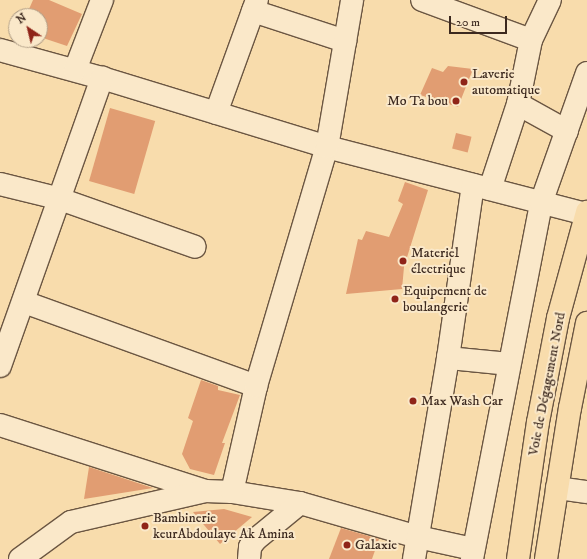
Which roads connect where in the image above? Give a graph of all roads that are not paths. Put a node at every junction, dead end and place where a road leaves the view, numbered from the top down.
1 (102, 0) edge
2 (352, 0) edge
3 (422, 0) edge
4 (550, 0) edge
5 (255, 6) edge
6 (531, 40) junction
7 (345, 41) junction
8 (0, 50) edge
9 (75, 70) junction
10 (587, 73) edge
11 (102, 78) junction
12 (518, 104) junction
13 (216, 113) junction
14 (567, 131) junction
15 (327, 147) junction
16 (0, 184) edge
17 (481, 187) junction
18 (57, 198) junction
19 (542, 203) junction
20 (587, 213) edge
21 (195, 247) dead end
22 (24, 302) junction
23 (587, 323) edge
24 (448, 358) junction
25 (509, 364) junction
26 (0, 366) edge
27 (256, 386) junction
28 (0, 425) edge
29 (557, 488) junction
30 (205, 491) junction
31 (232, 492) junction
32 (587, 492) edge
33 (300, 503) junction
34 (418, 537) junction
35 (472, 554) edge
36 (20, 559) edge
37 (249, 559) edge
38 (414, 559) edge
39 (518, 559) edge
40 (546, 559) edge

1 - 9 street
2 - 7 street
3 - 6 street
4 - 6 street
5 - 7 street
5 - 13 street
6 - 12 street
7 - 15 street
8 - 9 street
9 - 11 street
10 - 14 street
11 - 13 street
11 - 18 street
12 - 14 street
12 - 17 street
13 - 15 street
14 - 19 street
15 - 17 street
15 - 27 street
16 - 18 street
17 - 19 street
17 - 24 street
18 - 21 street
18 - 22 street
19 - 20 street
19 - 25 street
20 - 39 highway, Voie de Dégagement Nord
22 - 26 street
22 - 27 street
23 - 29 highway, Voie de Dégagement Nord
24 - 25 street
24 - 34 street
25 - 35 street
27 - 31 street
28 - 30 street
29 - 32 street
29 - 40 highway, Voie de Dégagement Nord
30 - 31 street
30 - 36 street
31 - 33 street
33 - 34 street
33 - 37 street
34 - 35 street
34 - 38 street

